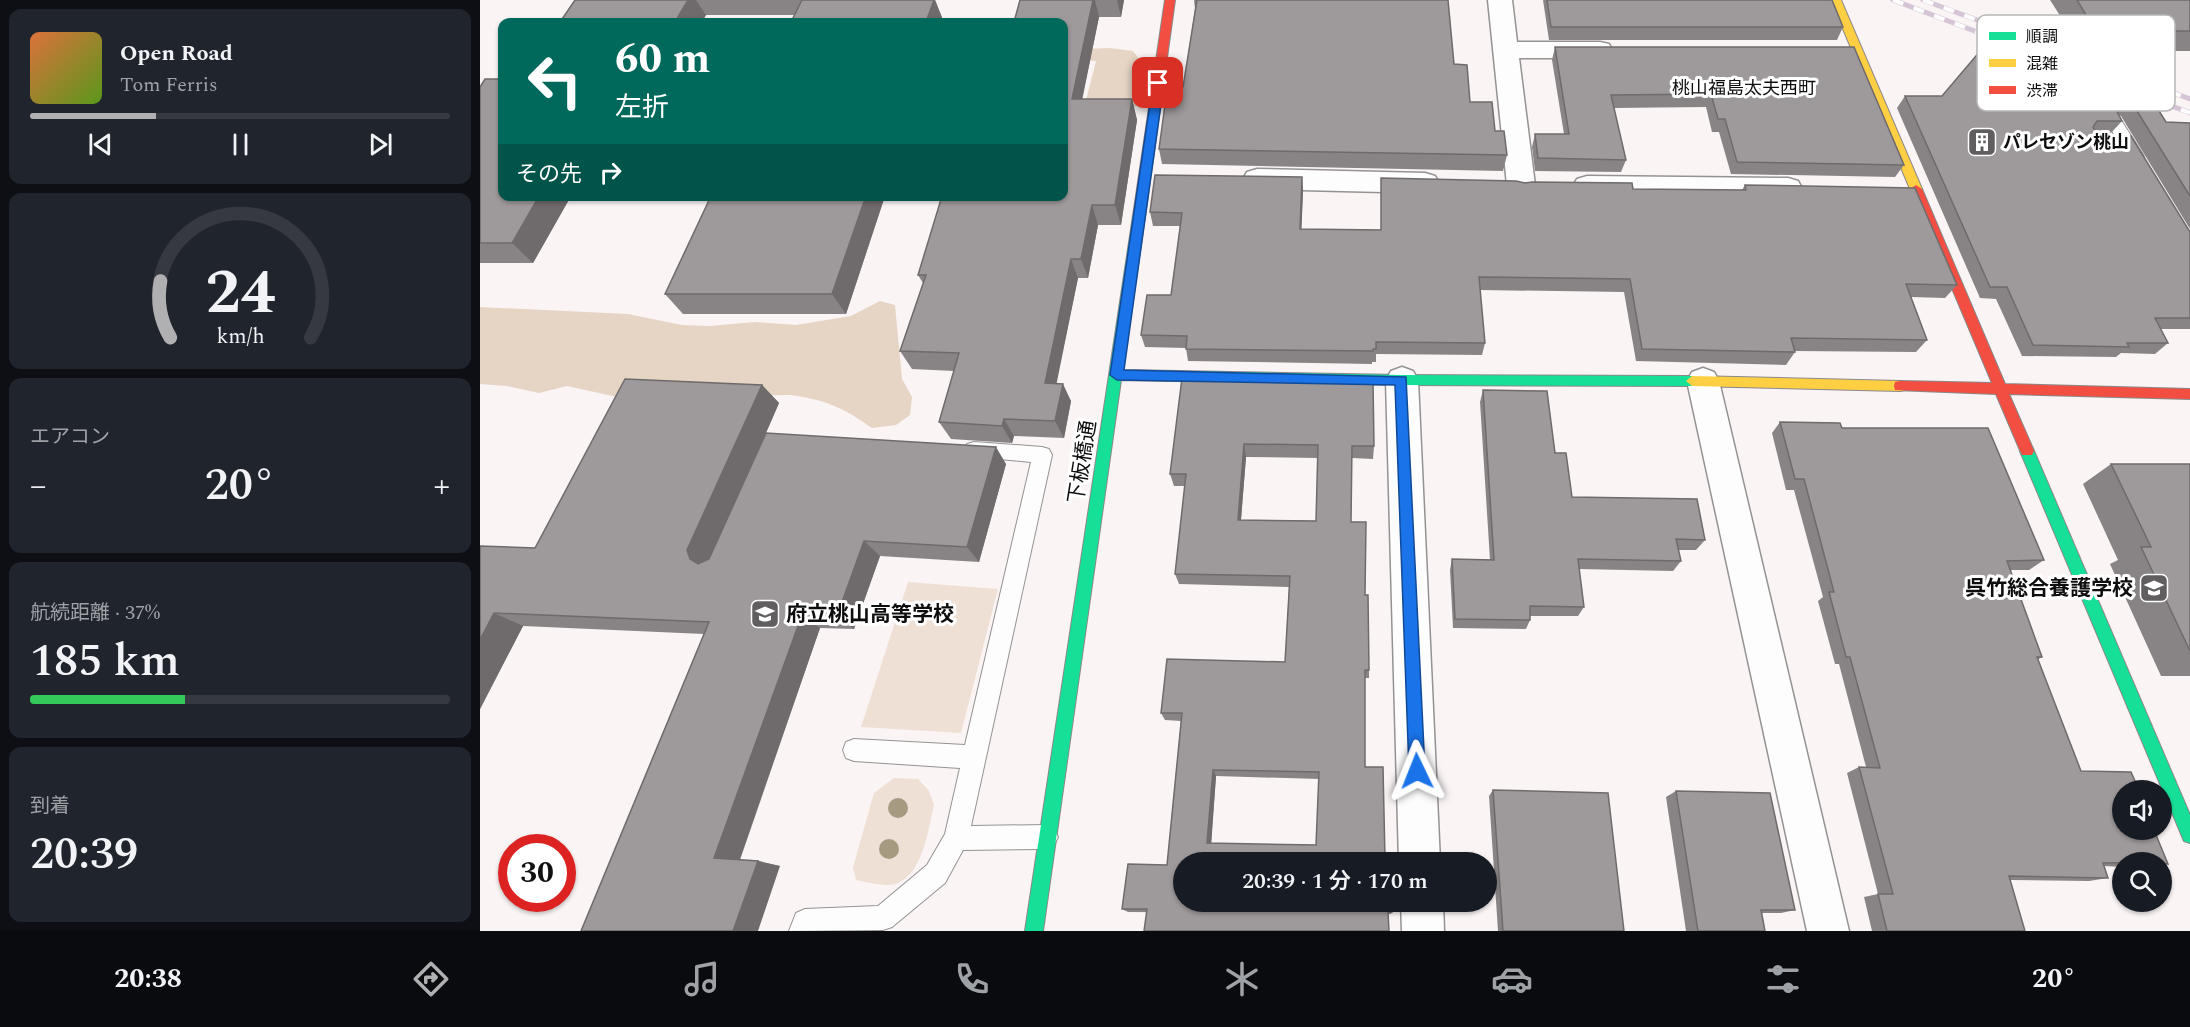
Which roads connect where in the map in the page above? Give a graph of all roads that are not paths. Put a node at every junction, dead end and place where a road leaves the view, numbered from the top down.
1 (1170, 0) edge
2 (1500, 0) edge
3 (1836, 0) edge
4 (1507, 50) junction
5 (1623, 50) edge
6 (2114, 121) edge
7 (2104, 140) edge
8 (2126, 141) junction
9 (2144, 170) edge
10 (1228, 178) edge
11 (1451, 183) edge
12 (1808, 189) edge
13 (1117, 375) junction
14 (1402, 380) junction
15 (1702, 381) junction
16 (2002, 389) junction
17 (2190, 394) edge
18 (950, 449) edge
19 (854, 750) dead end
20 (974, 756) junction
21 (2190, 836) edge
22 (1046, 837) junction
23 (956, 838) junction
24 (1420, 852) edge
25 (1422, 912) edge
26 (802, 931) edge
27 (1034, 931) edge
28 (1423, 931) edge
29 (1828, 931) edge

1 - 13 street, 下板橋通
2 - 4 street
3 - 16 street
4 - 5 street
4 - 12 street
6 - 8 lane
7 - 8 lane
8 - 9 lane
10 - 11 street
13 - 14 street
13 - 22 street, 下板橋通
14 - 15 street
14 - 24 street
15 - 16 street
15 - 29 street
16 - 17 street
16 - 21 street
18 - 20 lane
19 - 20 lane
20 - 23 lane
22 - 23 lane
22 - 27 street, 下板橋通
23 - 26 lane
25 - 28 street

